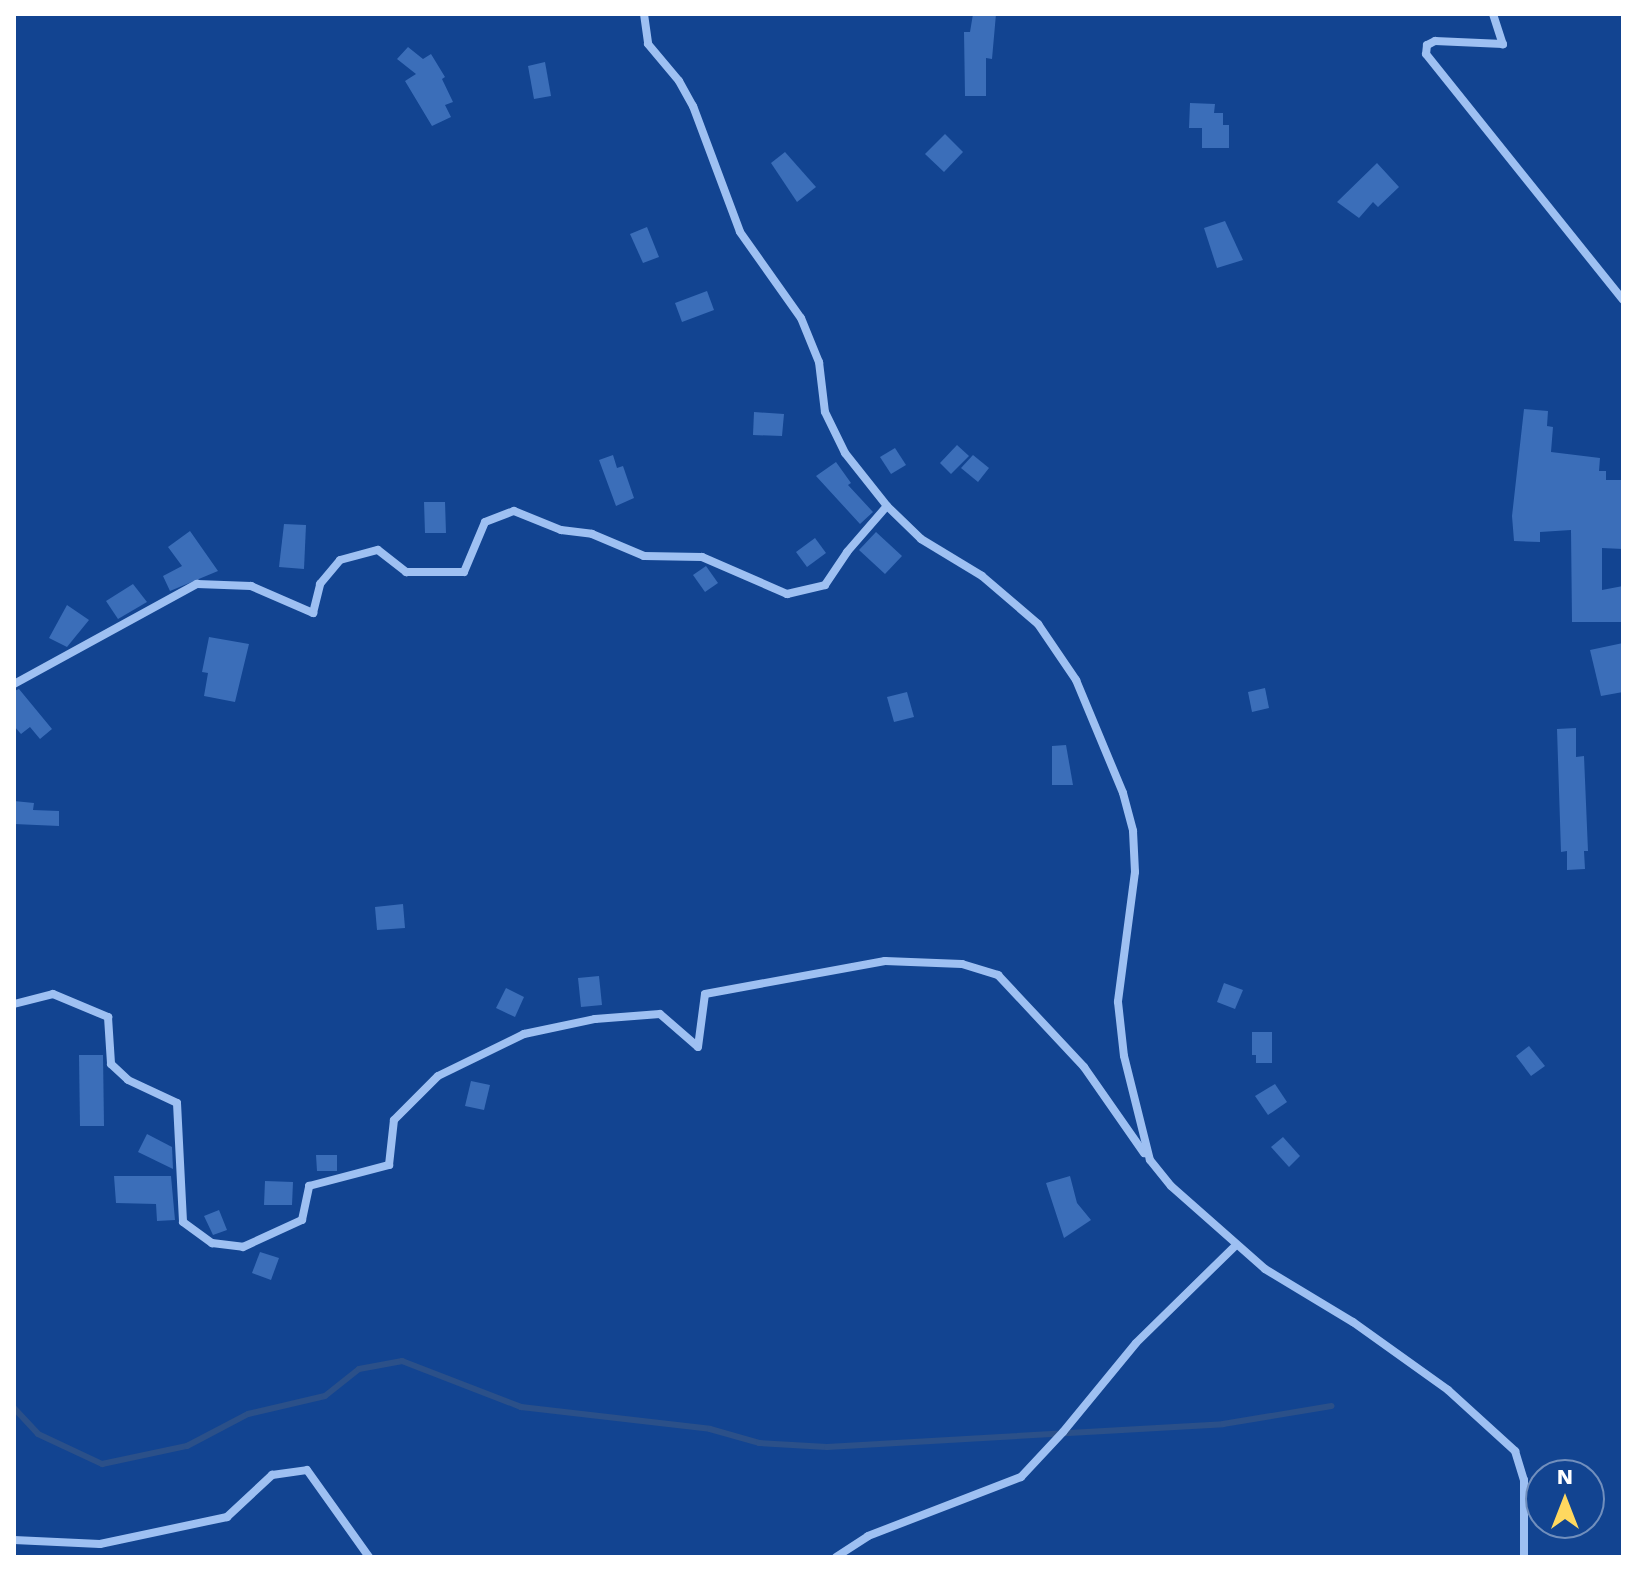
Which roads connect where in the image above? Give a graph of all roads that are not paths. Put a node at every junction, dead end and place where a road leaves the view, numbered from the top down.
1 (644, 14) edge
2 (1493, 14) edge
3 (1623, 300) edge
4 (887, 506) junction
5 (14, 684) edge
6 (14, 1004) edge
7 (1150, 1160) junction
8 (1236, 1245) junction
9 (14, 1540) edge
10 (369, 1557) edge
11 (836, 1557) edge
12 (1524, 1557) edge

1 - 4 street
2 - 3 street
4 - 5 street
4 - 7 street
6 - 7 street
7 - 8 street
8 - 11 street
8 - 12 street
9 - 10 street

